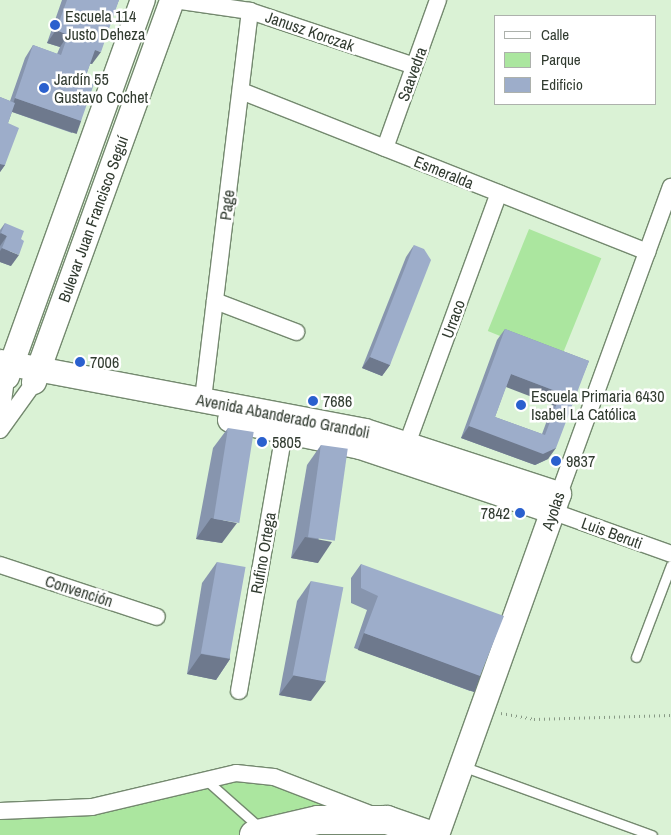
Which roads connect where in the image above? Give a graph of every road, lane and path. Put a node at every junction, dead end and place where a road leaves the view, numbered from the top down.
1 (143, 0) edge
2 (173, 0) edge
3 (438, 0) edge
4 (250, 11) junction
5 (414, 66) junction
6 (241, 91) junction
7 (385, 148) junction
8 (671, 186) edge
9 (499, 193) junction
10 (647, 252) junction
11 (215, 301) junction
12 (296, 332) dead end
13 (4, 371) edge
14 (36, 377) junction
15 (203, 399) junction
16 (286, 422) junction
17 (0, 424) edge
18 (0, 430) edge
19 (407, 444) junction
20 (556, 503) junction
21 (671, 554) edge
22 (671, 565) edge
23 (0, 566) edge
24 (157, 617) dead end
25 (636, 657) dead end
26 (239, 692) dead end
27 (482, 709) junction
28 (671, 715) edge
29 (461, 766) junction
30 (204, 779) junction
31 (0, 810) edge
32 (386, 820) junction
33 (259, 833) edge
34 (430, 835) edge
35 (437, 835) edge
36 (652, 835) edge

1 - 13 street, Bulevar Juan Francisco Seguí
2 - 4 street, Janusz Korczak
2 - 14 street, Bulevar Juan Francisco Seguí
3 - 5 street, Saavedra
4 - 5 street, Janusz Korczak
4 - 6 street, Page
5 - 7 street, Saavedra
6 - 7 street, Esmeralda
6 - 11 street, Page
7 - 9 street, Esmeralda
8 - 10 street, Ayolas
9 - 10 street, Esmeralda
9 - 19 street, Urraco
10 - 20 street, Ayolas
11 - 12 street
11 - 15 street, Page
13 - 14 street, Avenida Abanderado Grandoli
13 - 17 street, Bulevar Juan Francisco Seguí
14 - 15 street, Avenida Abanderado Grandoli
14 - 16 street, Avenida Abanderado Grandoli
14 - 18 street, Bulevar Juan Francisco Seguí
15 - 16 street, Avenida Abanderado Grandoli
16 - 19 street, Avenida Abanderado Grandoli
16 - 20 street, Avenida Abanderado Grandoli
16 - 26 street, Rufino Ortega
19 - 20 street, Avenida Abanderado Grandoli
20 - 21 street, Luis Beruti
20 - 27 street, Ayolas
22 - 25 lane
23 - 24 street, Convención
27 - 28 path
27 - 29 street, Ayolas
29 - 35 street, Ayolas
29 - 36 lane
30 - 31 street
30 - 32 street
30 - 33 lane
32 - 33 highway
32 - 34 highway

